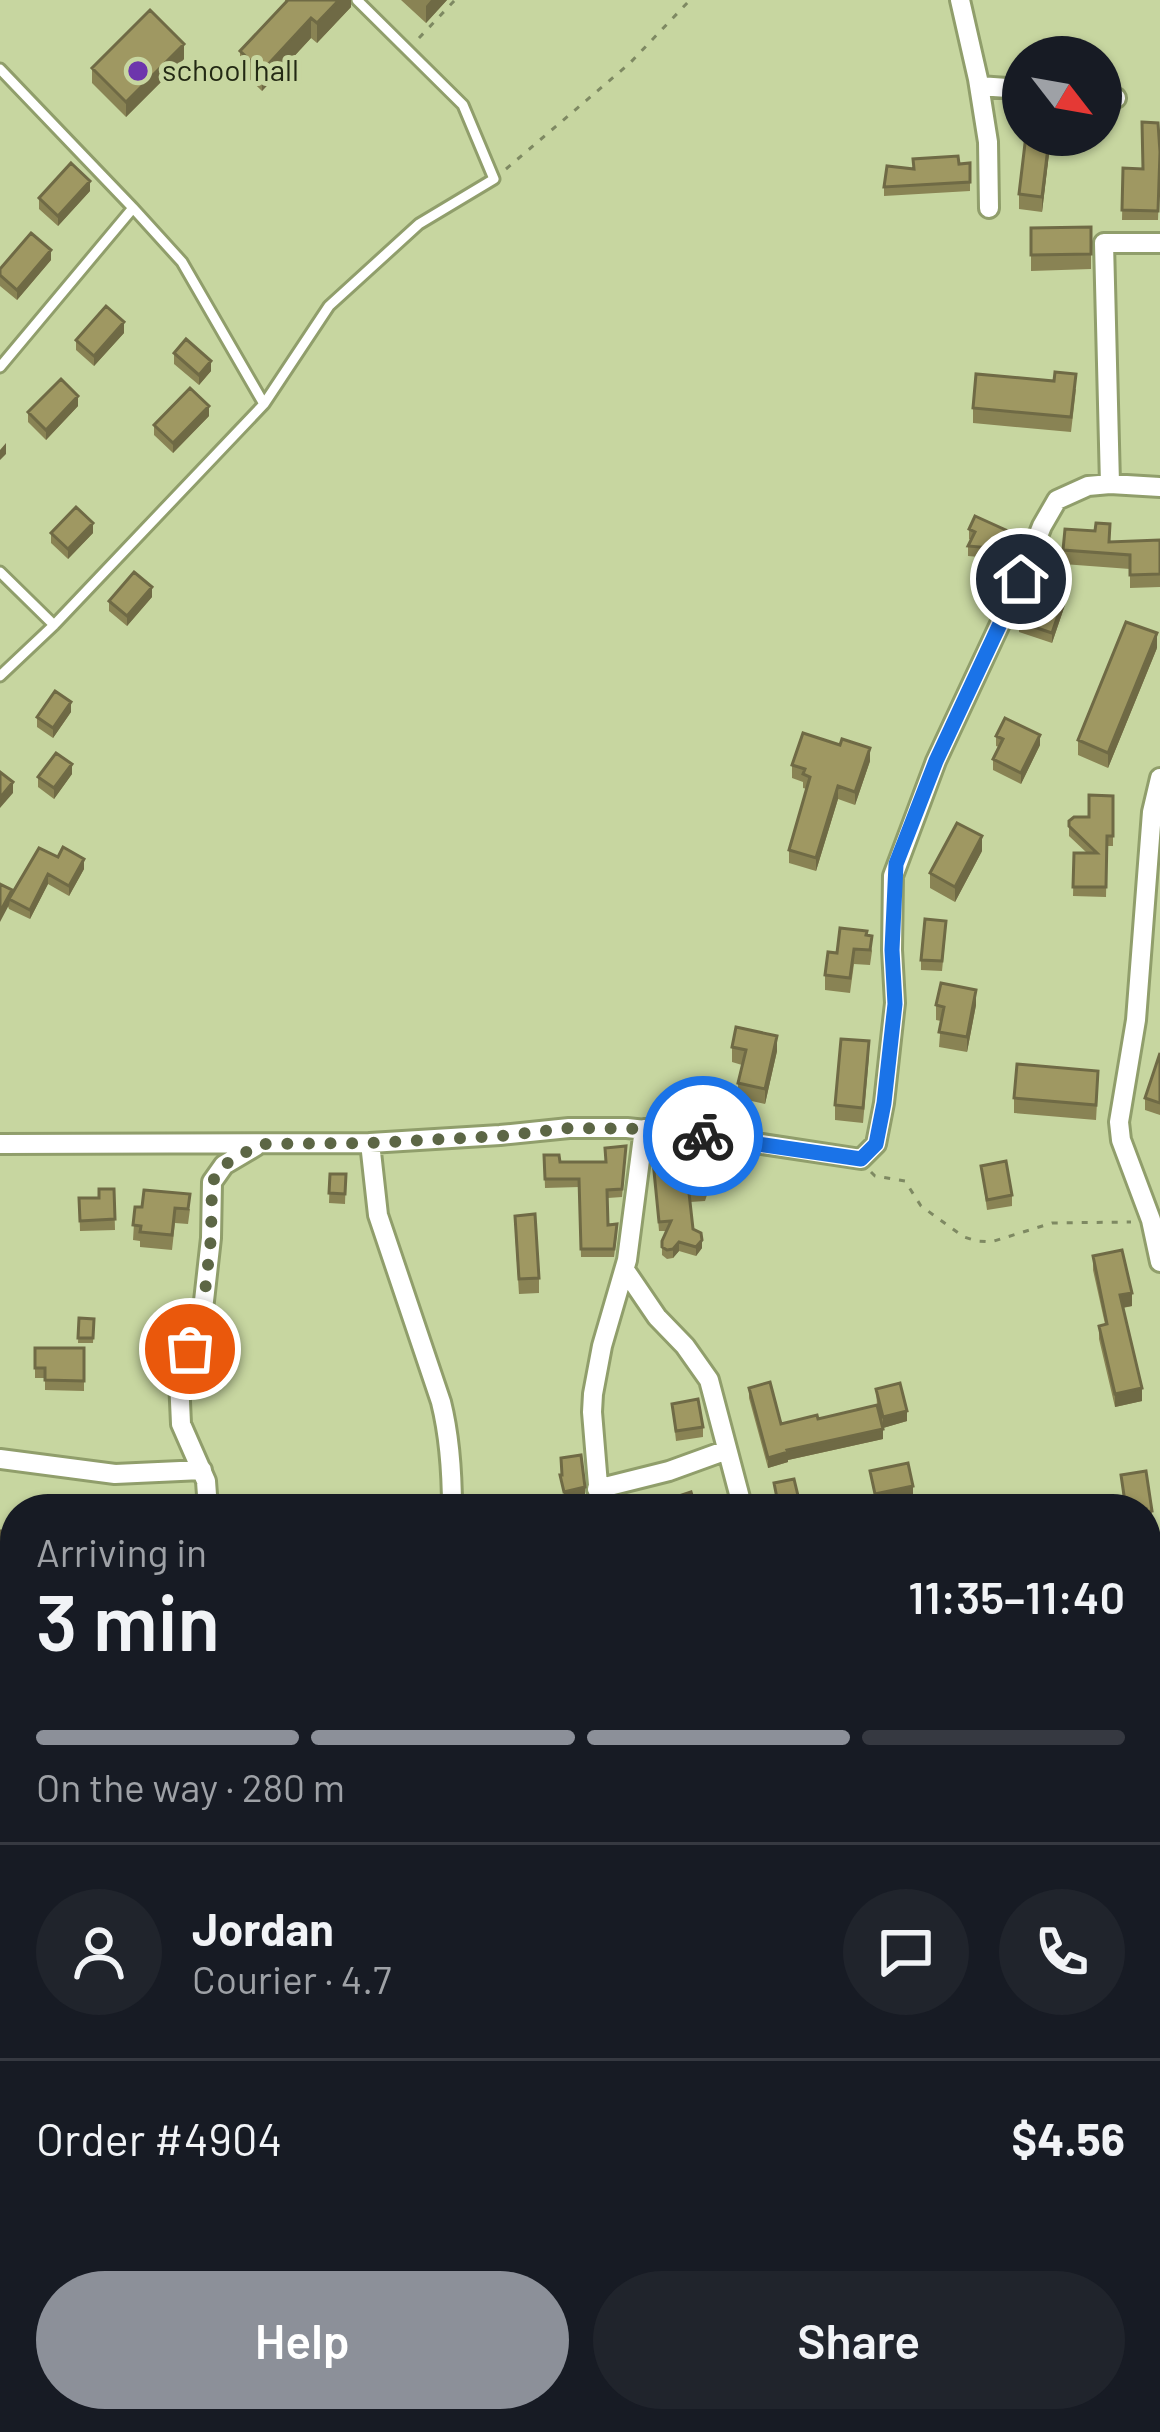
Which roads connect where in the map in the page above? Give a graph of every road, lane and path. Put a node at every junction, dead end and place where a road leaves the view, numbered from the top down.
1 (357, 0) edge
2 (455, 0) edge
3 (690, 0) edge
4 (960, 0) edge
5 (409, 49) junction
6 (0, 69) edge
7 (979, 86) junction
8 (1002, 88) edge
9 (494, 179) junction
10 (133, 208) junction
11 (989, 208) dead end
12 (1160, 243) edge
13 (0, 367) edge
14 (263, 404) junction
15 (1110, 484) junction
16 (1160, 487) edge
17 (0, 572) edge
18 (54, 625) junction
19 (0, 676) edge
20 (1160, 778) edge
21 (644, 1129) junction
22 (370, 1143) junction
23 (0, 1144) edge
24 (260, 1144) junction
25 (853, 1158) junction
26 (1151, 1220) junction
27 (1160, 1262) edge
28 (625, 1270) junction
29 (727, 1450) junction
30 (0, 1459) edge
31 (202, 1471) junction
32 (207, 1494) edge
33 (452, 1494) edge
34 (598, 1494) edge
35 (611, 1494) edge
36 (739, 1494) edge

1 - 5 lane
2 - 5 path
3 - 9 path
4 - 7 street
5 - 9 lane
6 - 10 lane
7 - 8 street
7 - 11 street
9 - 14 lane
10 - 13 lane
10 - 14 lane
12 - 15 street
14 - 18 lane
15 - 16 street
15 - 25 street
17 - 18 lane
18 - 19 lane
20 - 26 street
21 - 22 street
21 - 25 street
21 - 28 street
22 - 24 street
22 - 33 street
23 - 24 street
24 - 31 street
25 - 26 path
26 - 27 street
28 - 29 street
28 - 34 street
29 - 35 street
29 - 36 street
30 - 31 street
31 - 32 street

